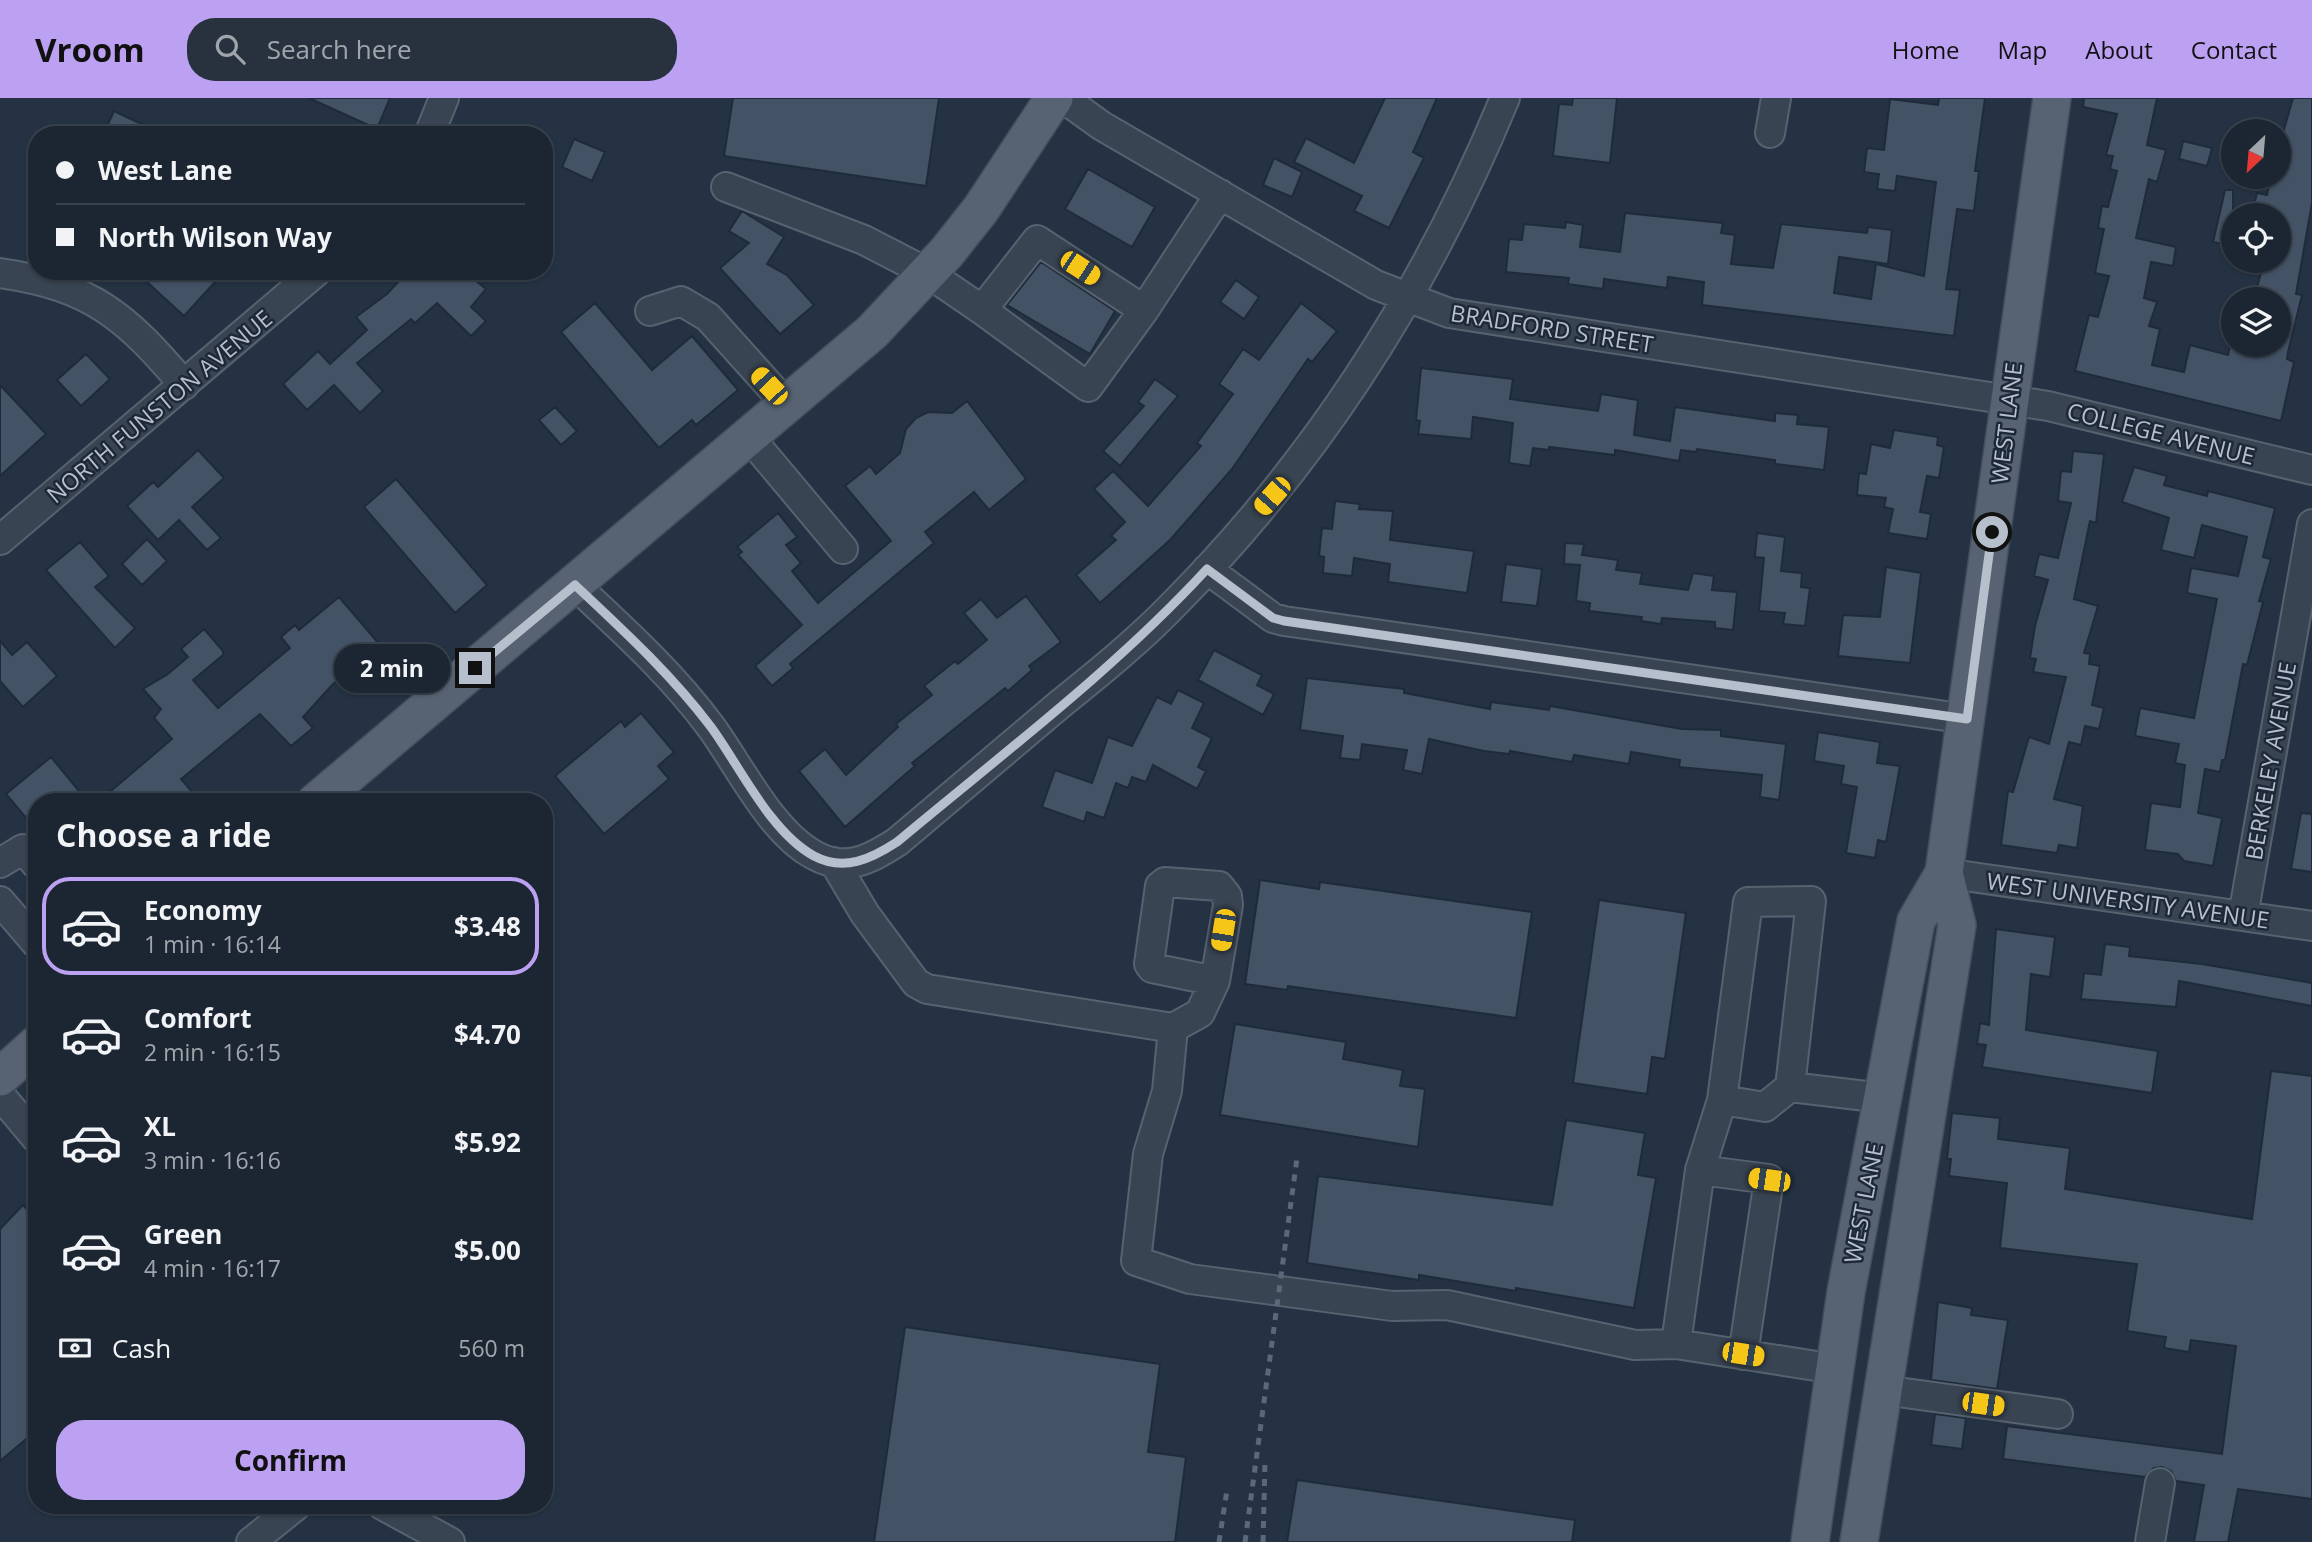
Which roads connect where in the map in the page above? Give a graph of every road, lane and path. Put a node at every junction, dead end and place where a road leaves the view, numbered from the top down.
1 (444, 98) edge
2 (1054, 98) edge
3 (1063, 98) edge
4 (1505, 98) edge
5 (1776, 98) edge
6 (2052, 98) edge
7 (433, 126) edge
8 (1770, 133) dead end
9 (726, 187) dead end
10 (1220, 194) junction
11 (0, 273) edge
12 (928, 274) junction
13 (28, 279) edge
14 (34, 280) edge
15 (306, 280) edge
16 (1409, 298) junction
17 (982, 310) junction
18 (1144, 310) junction
19 (650, 311) dead end
20 (184, 385) junction
21 (2010, 399) junction
22 (787, 405) junction
23 (750, 438) junction
24 (2312, 470) edge
25 (2312, 524) edge
26 (0, 540) edge
27 (843, 549) dead end
28 (1207, 569) junction
29 (575, 585) junction
30 (1967, 719) junction
31 (327, 793) edge
32 (28, 855) edge
33 (834, 862) junction
34 (0, 863) edge
35 (1944, 873) junction
36 (0, 901) edge
37 (2243, 916) junction
38 (2312, 926) edge
39 (28, 934) edge
40 (1215, 981) dead end
41 (1173, 1028) junction
42 (28, 1052) edge
43 (0, 1077) edge
44 (1790, 1087) junction
45 (0, 1095) edge
46 (1883, 1098) junction
47 (1722, 1100) junction
48 (28, 1128) edge
49 (1700, 1170) junction
50 (1848, 1284) junction
51 (1893, 1325) junction
52 (1676, 1344) junction
53 (1743, 1354) junction
54 (1835, 1369) junction
55 (1883, 1391) junction
56 (2058, 1413) dead end
57 (2160, 1483) dead end
58 (286, 1514) edge
59 (399, 1514) edge
60 (251, 1542) edge
61 (450, 1542) edge
62 (1810, 1542) edge
63 (1859, 1542) edge
64 (2150, 1542) edge

1 - 7 street
2 - 12 main road
3 - 10 street, BRADFORD STREET
4 - 16 street
5 - 8 street
6 - 21 main road, WEST LANE
9 - 12 street
10 - 16 street, BRADFORD STREET
10 - 18 street
11 - 13 street
12 - 17 street
12 - 22 main road
14 - 20 street
15 - 20 street, NORTH FUNSTON AVENUE
16 - 21 street, BRADFORD STREET
16 - 28 street
17 - 18 street
17 - 18 street
19 - 22 street
20 - 26 street, NORTH FUNSTON AVENUE
21 - 24 street, COLLEGE AVENUE
21 - 30 main road, WEST LANE
22 - 23 main road
23 - 27 street
23 - 29 main road
25 - 37 street, BERKELEY AVENUE
28 - 30 street
28 - 33 street
29 - 31 main road
29 - 33 street
30 - 35 main road, WEST LANE
32 - 34 street
33 - 41 street
35 - 37 street, WEST UNIVERSITY AVENUE
35 - 46 main road, WEST LANE
35 - 51 main road, WEST LANE
36 - 39 street
37 - 38 street, WEST UNIVERSITY AVENUE
40 - 41 street
41 - 52 street
42 - 43 main road
44 - 46 street
44 - 47 street
44 - 47 street
45 - 48 street
46 - 50 main road, WEST LANE
46 - 51 main road
47 - 49 street
49 - 52 street
49 - 53 street
50 - 54 main road, WEST LANE
50 - 55 main road
51 - 55 main road, WEST LANE
52 - 53 street
53 - 54 street
54 - 62 main road, WEST LANE
55 - 56 street
55 - 63 main road, WEST LANE
57 - 64 street
58 - 60 street
59 - 61 street

